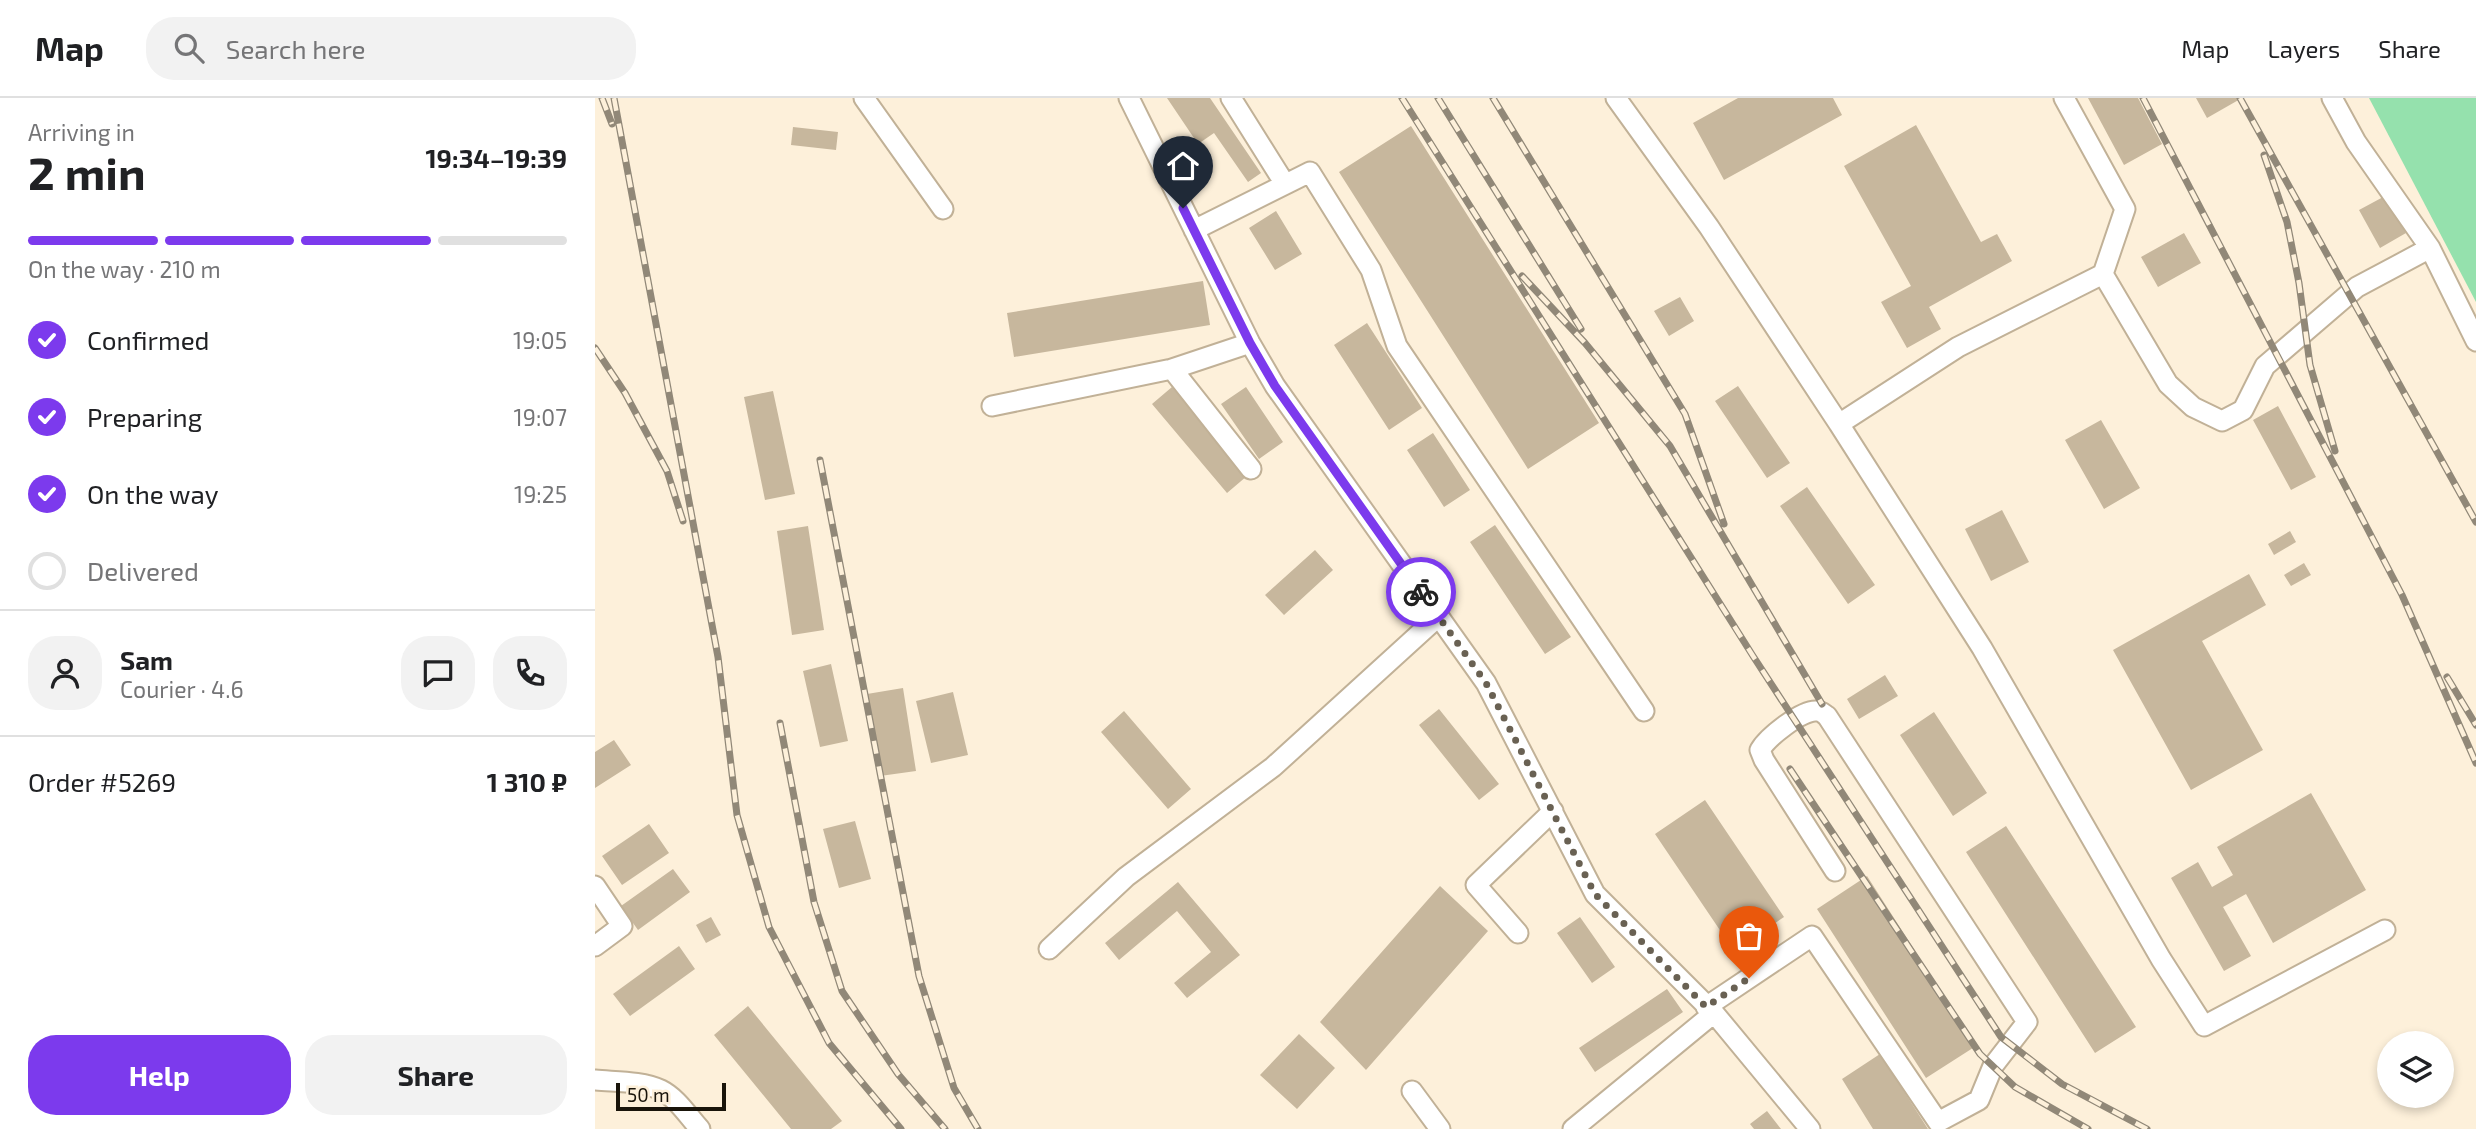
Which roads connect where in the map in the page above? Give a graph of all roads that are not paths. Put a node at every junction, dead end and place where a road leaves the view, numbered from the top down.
1 (865, 98) edge
2 (1129, 98) edge
3 (1231, 98) edge
4 (1616, 98) edge
5 (2064, 98) edge
6 (2332, 98) edge
7 (1285, 184) junction
8 (943, 209) dead end
9 (1194, 230) junction
10 (2430, 248) junction
11 (2103, 274) junction
12 (2476, 341) edge
13 (1250, 343) junction
14 (1172, 369) junction
15 (992, 406) dead end
16 (1839, 424) junction
17 (1251, 469) dead end
18 (1439, 616) junction
19 (1644, 711) dead end
20 (1553, 811) junction
21 (1835, 871) dead end
22 (595, 886) edge
23 (2385, 930) dead end
24 (1518, 933) dead end
25 (595, 946) edge
26 (1049, 949) dead end
27 (1706, 1006) junction
28 (595, 1080) edge
29 (1412, 1091) dead end
30 (700, 1129) edge
31 (1440, 1129) edge
32 (1573, 1129) edge
33 (1810, 1129) edge

1 - 8 street
2 - 9 street
3 - 7 street
4 - 16 street
5 - 11 street
6 - 10 street
7 - 9 street
7 - 19 street
9 - 13 street
10 - 11 street
10 - 12 street
11 - 16 street
13 - 14 street
13 - 18 street
14 - 15 street
14 - 17 street
16 - 23 street
18 - 20 street
18 - 26 street
20 - 24 street
20 - 27 street
21 - 27 street
22 - 25 street
27 - 32 street
27 - 33 street
28 - 30 street
29 - 31 street

